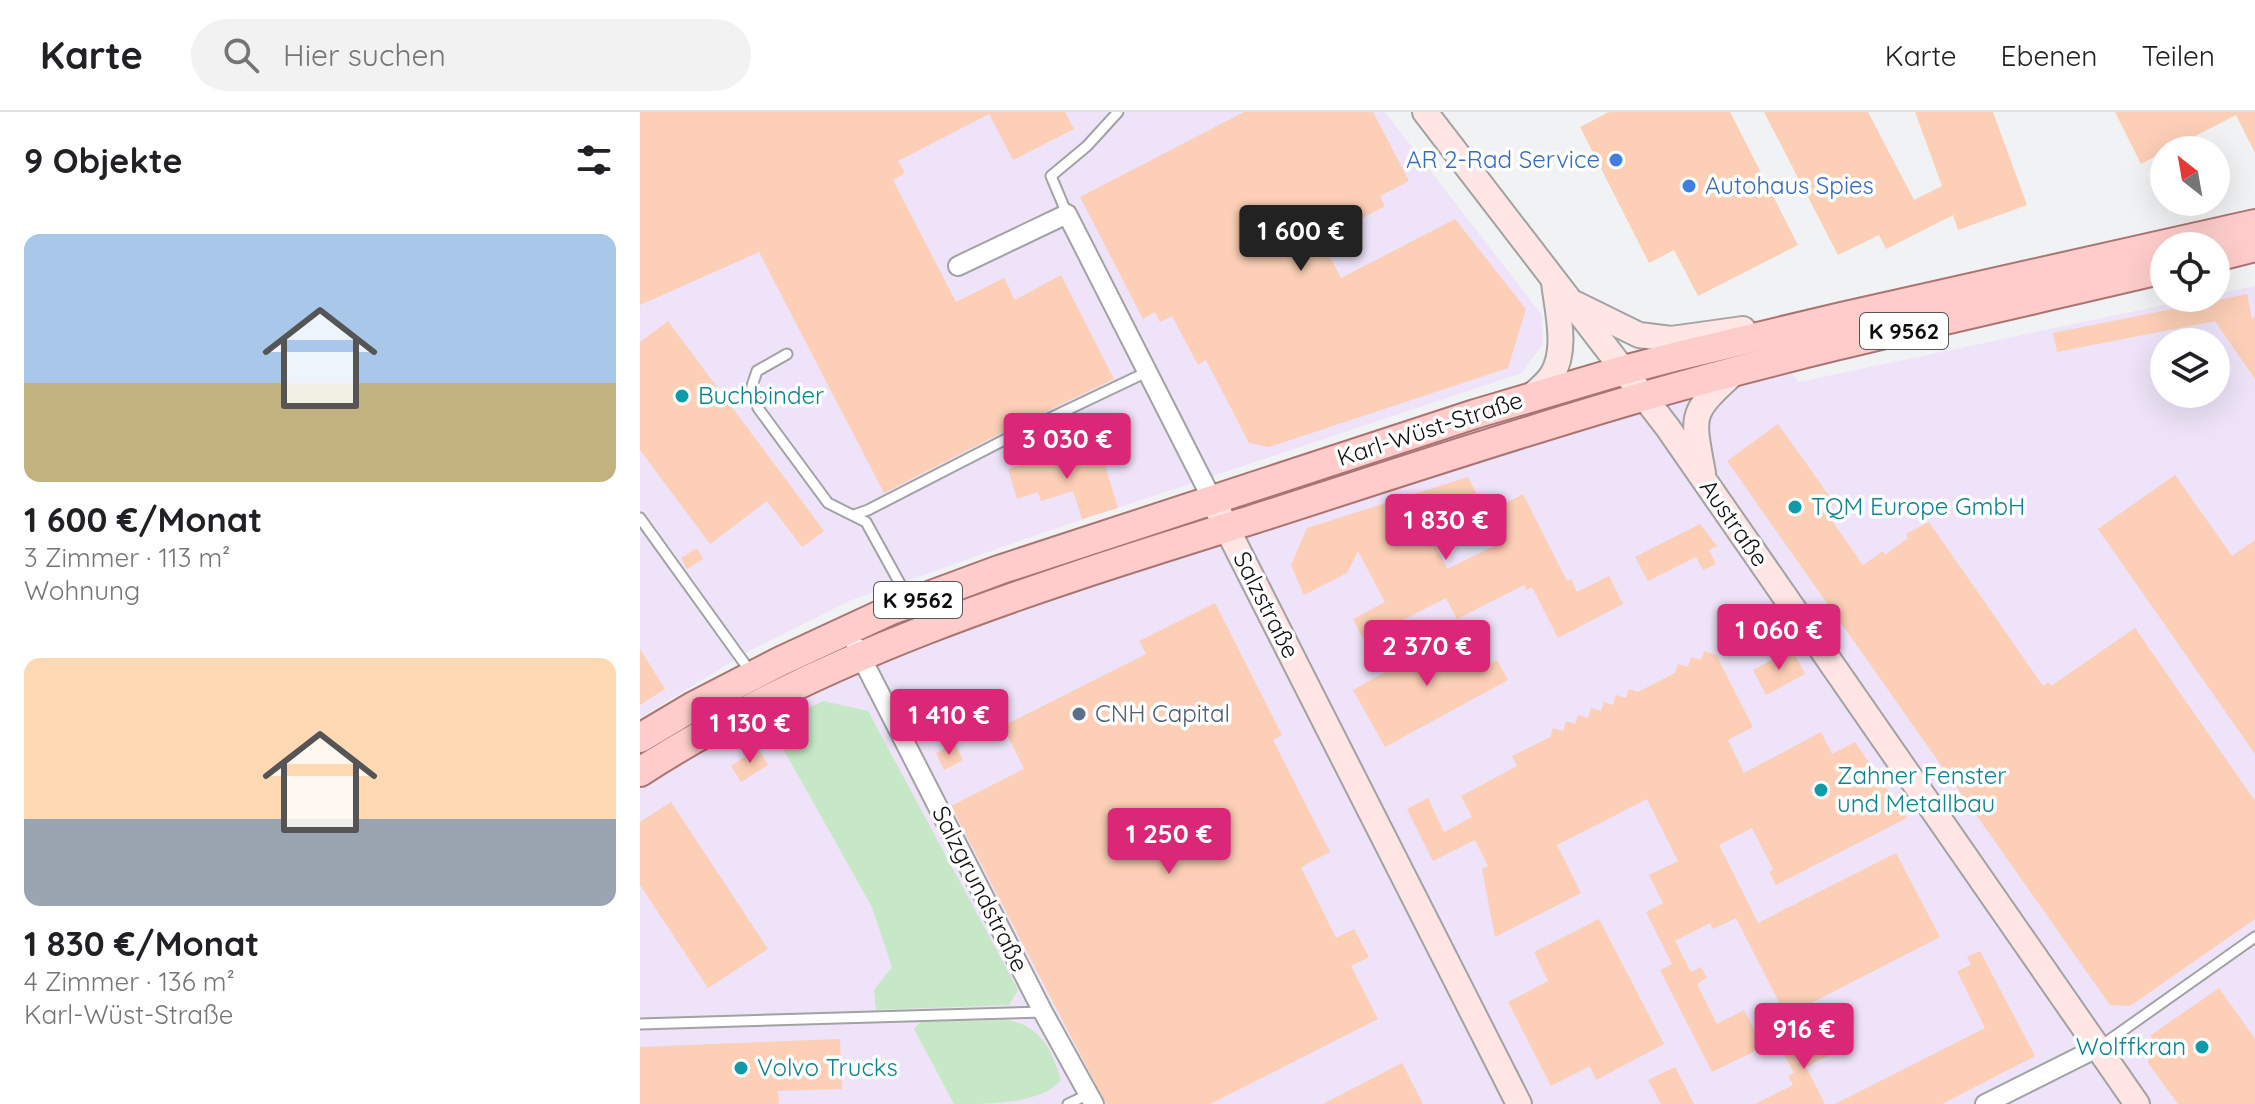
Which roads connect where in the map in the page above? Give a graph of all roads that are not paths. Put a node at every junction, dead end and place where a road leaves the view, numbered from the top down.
1 (1118, 112) edge
2 (1425, 112) edge
3 (1067, 214) junction
4 (2255, 224) edge
5 (2255, 247) edge
6 (2230, 253) edge
7 (958, 266) dead end
8 (2150, 272) edge
9 (1554, 279) junction
10 (1569, 301) junction
11 (1841, 317) junction
12 (787, 354) dead end
13 (1624, 370) junction
14 (1149, 371) junction
15 (1735, 372) junction
16 (1645, 396) junction
17 (1530, 397) junction
18 (1704, 479) junction
19 (1212, 499) junction
20 (854, 515) junction
21 (640, 518) edge
22 (1226, 528) junction
23 (911, 603) junction
24 (847, 630) junction
25 (861, 656) junction
26 (753, 675) junction
27 (640, 738) edge
28 (640, 772) edge
29 (2255, 937) edge
30 (1043, 1012) junction
31 (640, 1024) edge
32 (2097, 1048) junction
33 (1091, 1099) edge
34 (1068, 1104) edge
35 (1519, 1104) edge
36 (1985, 1104) edge
37 (2137, 1104) edge

1 - 3 lane
2 - 9 main road, Austraße
3 - 7 street
3 - 14 street, Salzstraße
4 - 11 main road, Karl-Wüst-Straße / K 9562
5 - 6 main road
8 - 15 main road, Karl-Wüst-Straße / K 9562
9 - 10 main road, Austraße
9 - 17 main road
10 - 11 main road
10 - 13 main road, Austraße
11 - 13 main road, Karl-Wüst-Straße / K 9562
12 - 20 lane
13 - 16 main road, Austraße
13 - 17 main road, Karl-Wüst-Straße / K 9562
14 - 19 street, Salzstraße
14 - 20 lane
15 - 16 main road, Karl-Wüst-Straße / K 9562
15 - 18 main road
16 - 18 main road, Austraße
16 - 22 main road, Karl-Wüst-Straße / K 9562
17 - 19 main road, Karl-Wüst-Straße / K 9562
18 - 32 main road, Austraße
19 - 22 main road, Salzstraße
19 - 23 main road, Karl-Wüst-Straße / K 9562
20 - 23 lane
21 - 26 lane
22 - 25 main road, Karl-Wüst-Straße / K 9562
22 - 35 main road, Salzstraße
23 - 24 main road, Karl-Wüst-Straße / K 9562
24 - 25 street, Salzgrundstraße
24 - 26 main road, Karl-Wüst-Straße / K 9562
25 - 28 main road, Karl-Wüst-Straße / K 9562
25 - 30 street, Salzgrundstraße
26 - 27 main road, Karl-Wüst-Straße / K 9562
29 - 32 lane
30 - 31 lane
30 - 33 street, Salzgrundstraße
32 - 36 street
32 - 37 main road, Austraße
33 - 34 lane

